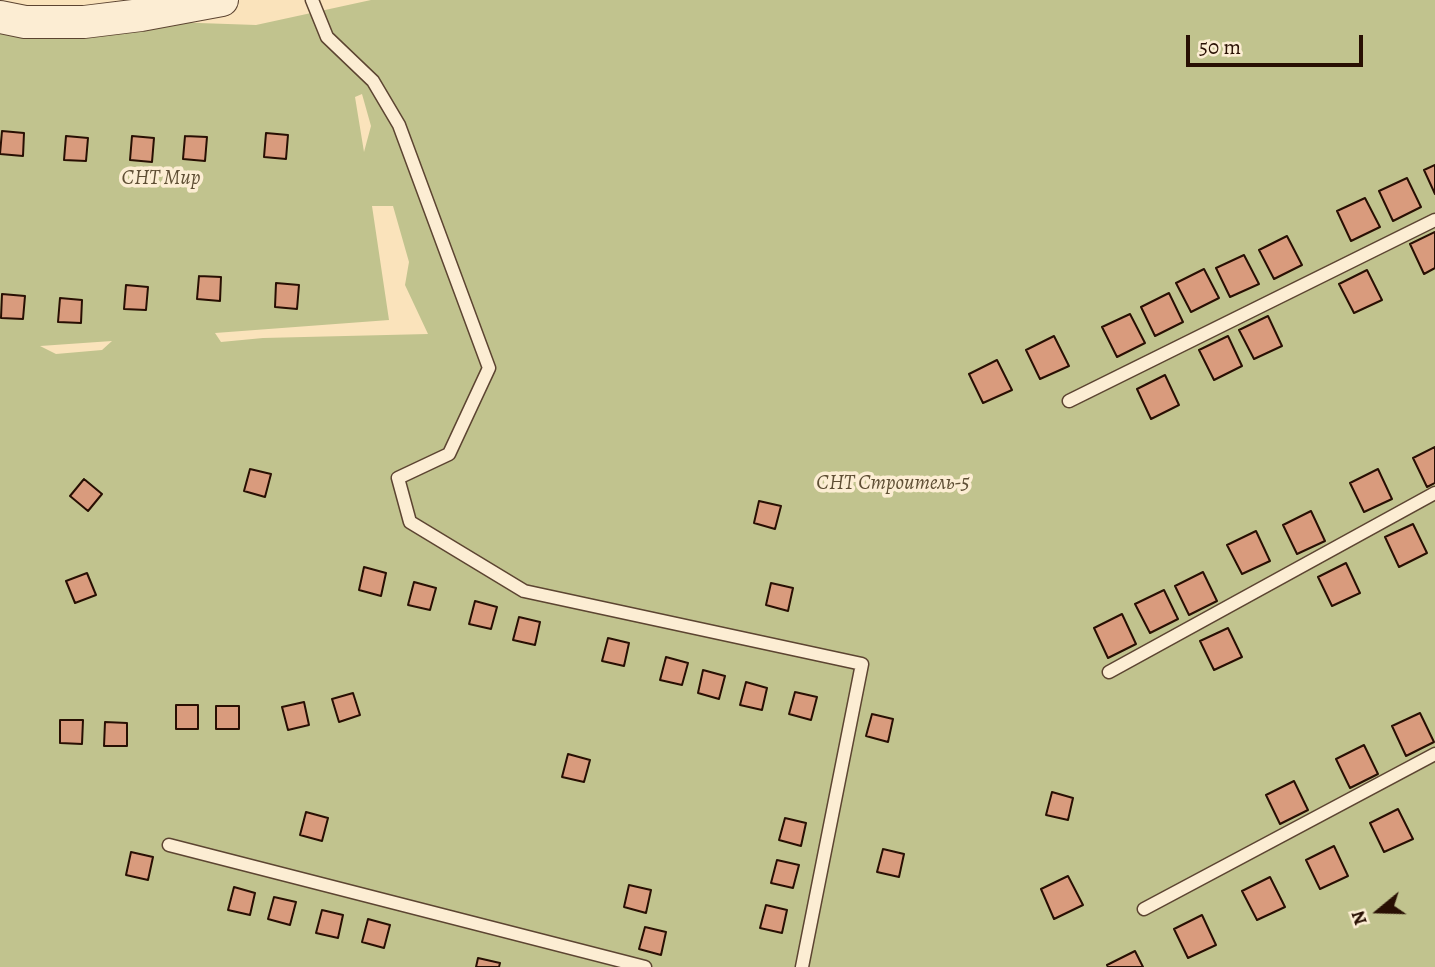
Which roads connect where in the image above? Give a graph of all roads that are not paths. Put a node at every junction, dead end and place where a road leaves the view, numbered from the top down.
1 (222, 0) edge
2 (312, 0) edge
3 (0, 17) edge
4 (1435, 220) edge
5 (1069, 401) dead end
6 (1435, 493) edge
7 (1109, 671) dead end
8 (1435, 754) edge
9 (169, 845) dead end
10 (1144, 909) dead end
11 (645, 967) edge
12 (802, 967) edge

1 - 3 street
2 - 12 lane
4 - 5 lane
6 - 7 lane
8 - 10 lane
9 - 11 lane

